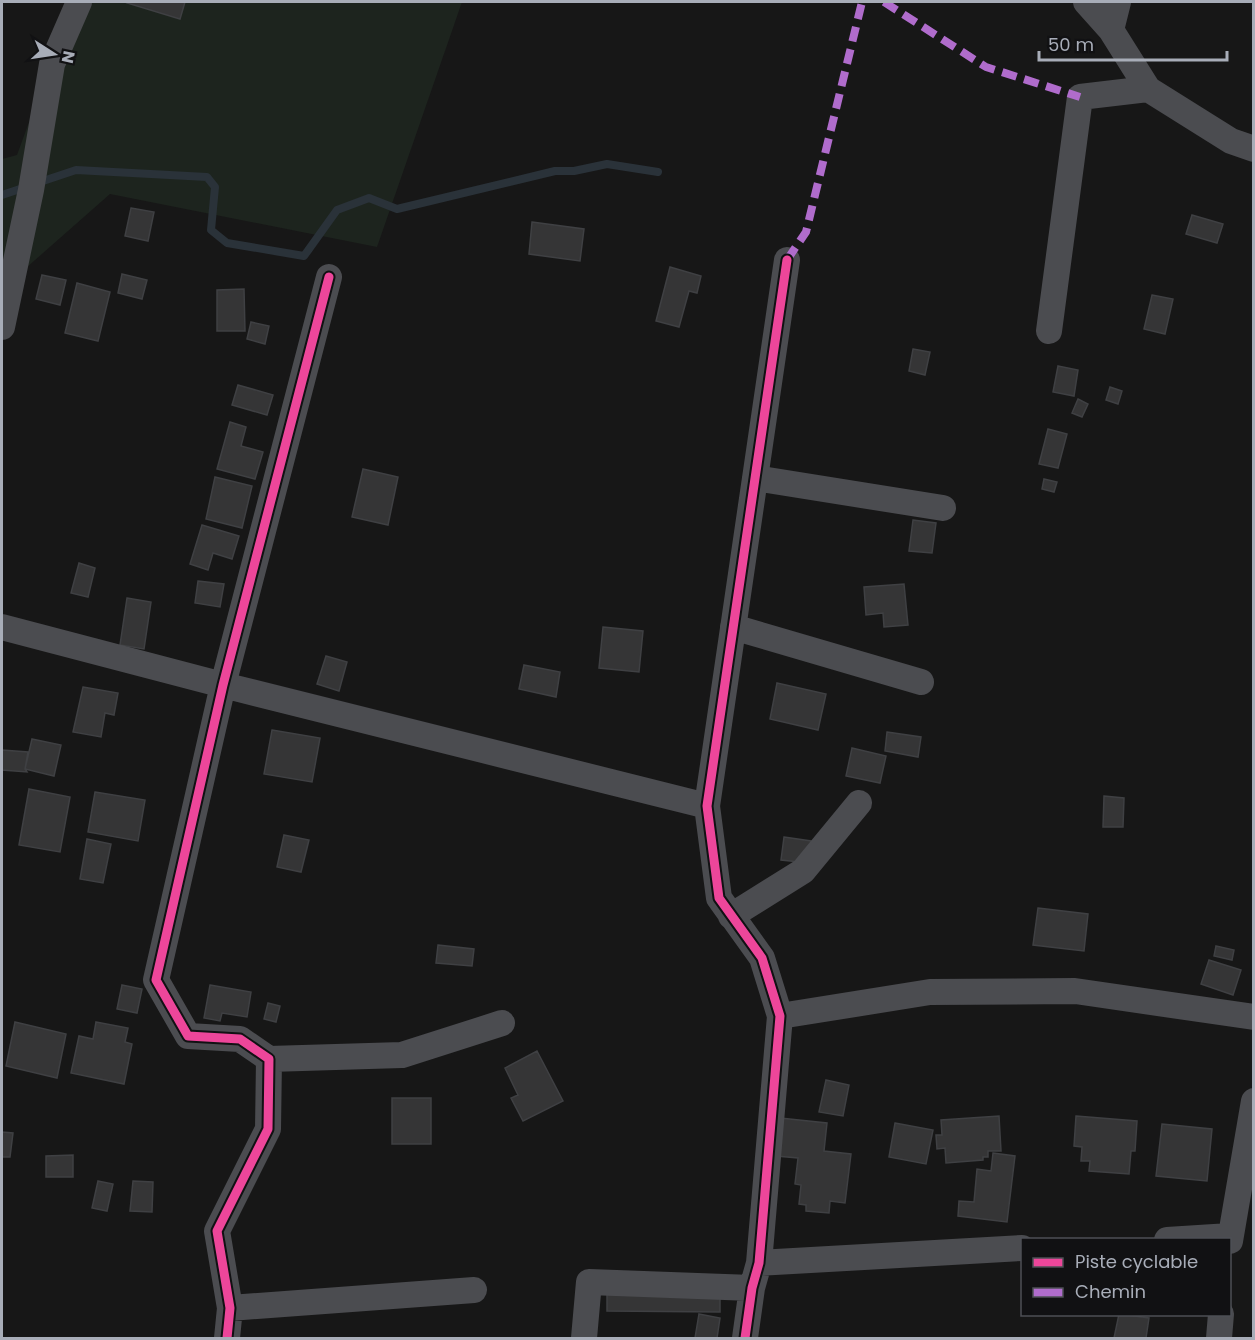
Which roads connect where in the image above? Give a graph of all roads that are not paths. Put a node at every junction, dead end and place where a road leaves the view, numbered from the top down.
1 (79, 2) edge
2 (1086, 2) edge
3 (1118, 2) edge
4 (1111, 30) junction
5 (1148, 89) junction
6 (1254, 149) edge
7 (786, 260) dead end
8 (329, 277) dead end
9 (2, 325) edge
10 (1049, 331) dead end
11 (755, 478) junction
12 (943, 508) dead end
13 (2, 627) edge
14 (733, 627) junction
15 (921, 682) dead end
16 (223, 685) junction
17 (859, 803) dead end
18 (707, 807) junction
19 (731, 916) junction
20 (780, 1016) junction
21 (1254, 1017) edge
22 (502, 1023) dead end
23 (269, 1059) junction
24 (1254, 1101) edge
25 (1230, 1238) edge
26 (1021, 1248) edge
27 (759, 1263) junction
28 (752, 1288) junction
29 (474, 1290) dead end
30 (230, 1308) junction
31 (1221, 1316) edge
32 (227, 1338) edge
33 (584, 1338) edge
34 (745, 1338) edge
35 (1219, 1338) edge

1 - 9 street
2 - 4 street
3 - 4 street
4 - 5 street
5 - 6 street
5 - 10 street
7 - 11 street
8 - 16 street
11 - 12 street
11 - 14 street
13 - 16 street
14 - 15 street
14 - 18 street
16 - 18 street
16 - 23 street
17 - 19 street
18 - 19 street
19 - 20 street
20 - 21 street
20 - 27 street
22 - 23 street
23 - 30 street
24 - 25 street
26 - 27 street
27 - 28 street
28 - 33 street
28 - 34 street
29 - 30 street
30 - 32 street
31 - 35 street

